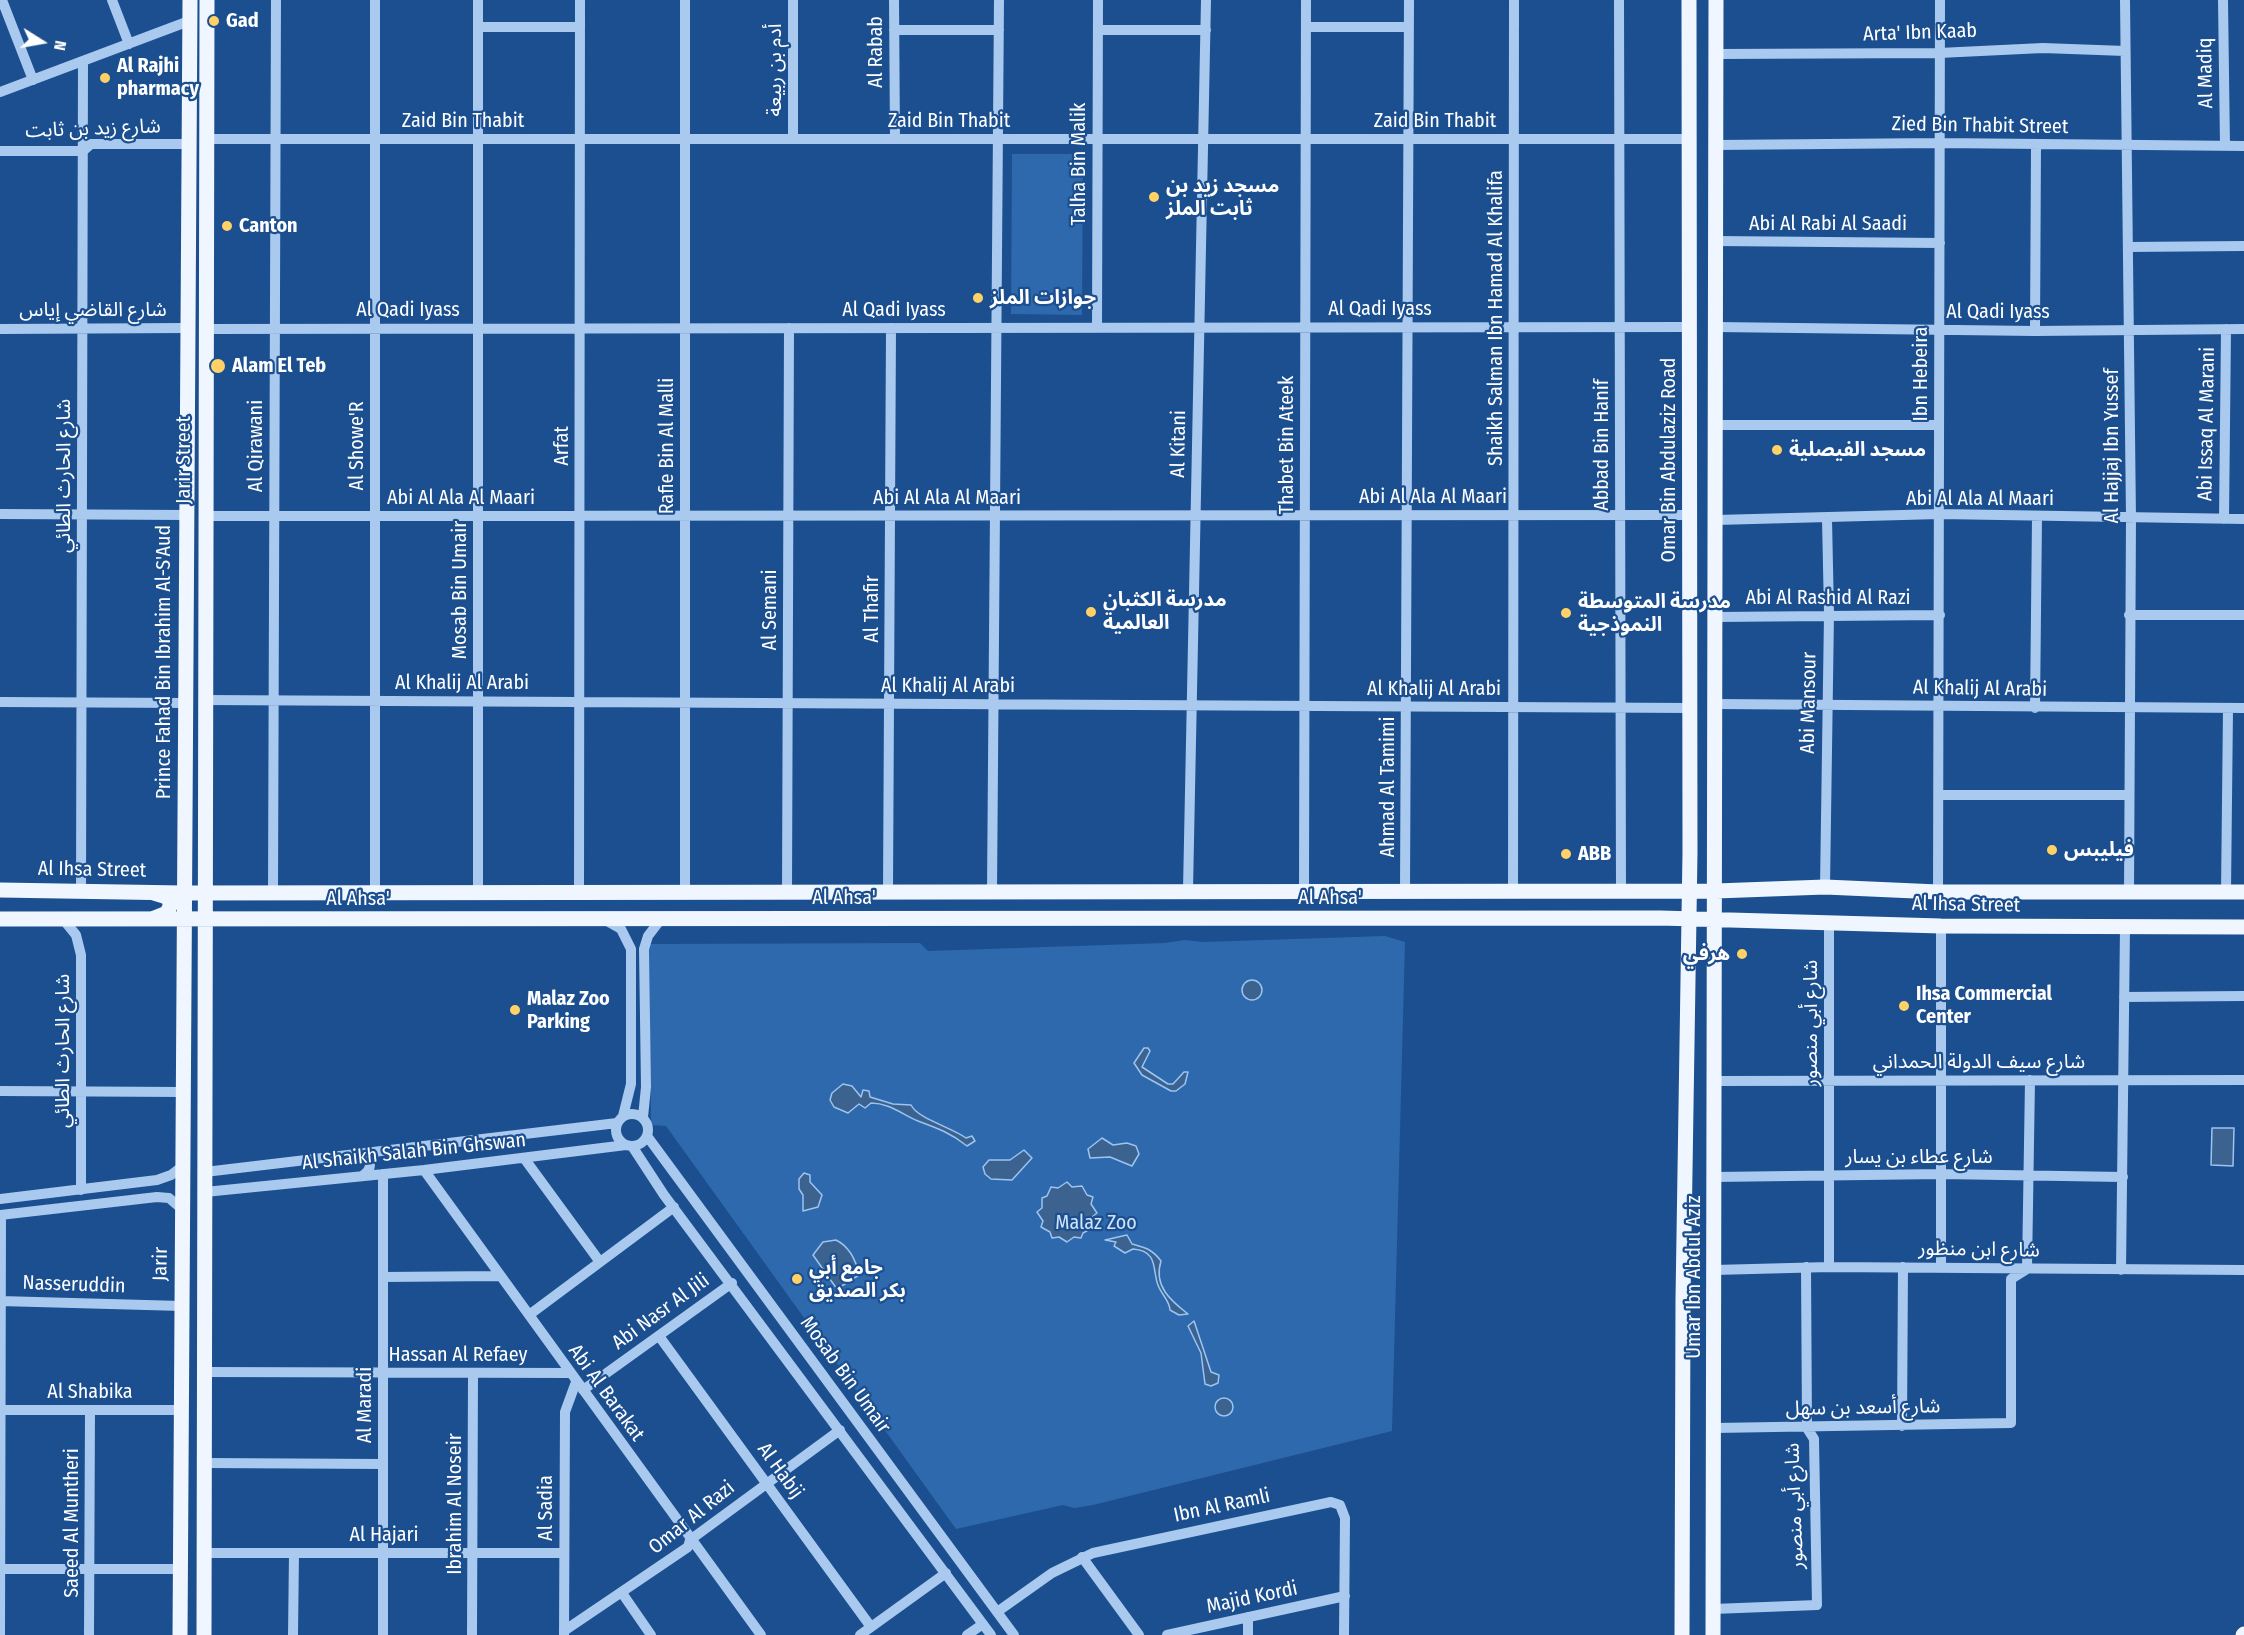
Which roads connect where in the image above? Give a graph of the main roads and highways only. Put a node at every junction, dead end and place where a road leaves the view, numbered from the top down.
1 (190, 0) edge
2 (207, 0) edge
3 (1689, 0) edge
4 (1716, 0) edge
5 (1690, 852) junction
6 (1716, 861) junction
7 (184, 865) junction
8 (206, 866) junction
9 (1740, 889) junction
10 (0, 890) edge
11 (1663, 890) junction
12 (1689, 890) junction
13 (1716, 891) junction
14 (151, 892) junction
15 (183, 892) junction
16 (206, 892) junction
17 (239, 892) junction
18 (2244, 892) edge
19 (1658, 918) junction
20 (0, 919) edge
21 (240, 919) junction
22 (1687, 919) junction
23 (1716, 919) junction
24 (149, 920) junction
25 (183, 920) junction
26 (206, 920) junction
27 (1737, 920) junction
28 (2244, 927) edge
29 (1687, 942) junction
30 (183, 945) junction
31 (206, 945) junction
32 (1716, 950) junction
33 (180, 1635) edge
34 (204, 1635) edge
35 (1682, 1635) edge
36 (1713, 1635) edge

1 - 7 main road, Prince Fahad Bin Ibrahim Al-S'Aud
2 - 8 main road, Jarir Street
3 - 5 main road, Omar Bin Abdulaziz Road
4 - 6 main road
5 - 6 main road
5 - 12 main road, Omar Bin Abdulaziz Road
6 - 13 main road
7 - 8 main road
7 - 15 main road, Prince Fahad Bin Ibrahim Al-S'Aud
8 - 16 main road, Jarir Street
9 - 13 main road, Al Ihsa Street
9 - 18 main road, Al Ihsa Street
9 - 27 main road
10 - 14 main road, Al Ihsa Street
11 - 12 main road, Al Ahsa'
11 - 17 main road, Al Ahsa'
11 - 19 main road
12 - 13 main road, Al Ahsa'
12 - 22 main road, Omar Bin Abdulaziz Road
13 - 23 main road
14 - 15 main road, Al Ihsa Street
14 - 24 main road
15 - 16 main road, Al Ihsa Street
15 - 25 main road, Jarir
16 - 17 main road, Al Ahsa'
16 - 26 main road, Jarir Street
17 - 21 main road
19 - 21 main road, Al Ahsa'
19 - 22 main road, Al Ahsa'
20 - 24 main road, Al Ahsa'
21 - 26 main road, Al Ahsa'
22 - 23 main road, Al Ihsa Street
22 - 29 main road, Umar Ibn Abdul Aziz
23 - 27 main road, Al Ihsa Street
23 - 32 main road, Umar Ibn Abdul Aziz
24 - 25 main road, Al Ahsa'
25 - 26 main road, Al Ahsa'
25 - 30 main road, Jarir
26 - 31 main road
27 - 28 main road, Al Ihsa Street
29 - 32 main road
29 - 35 main road, Umar Ibn Abdul Aziz
30 - 31 main road
30 - 33 main road, Jarir
31 - 34 main road
32 - 36 main road, Umar Ibn Abdul Aziz

